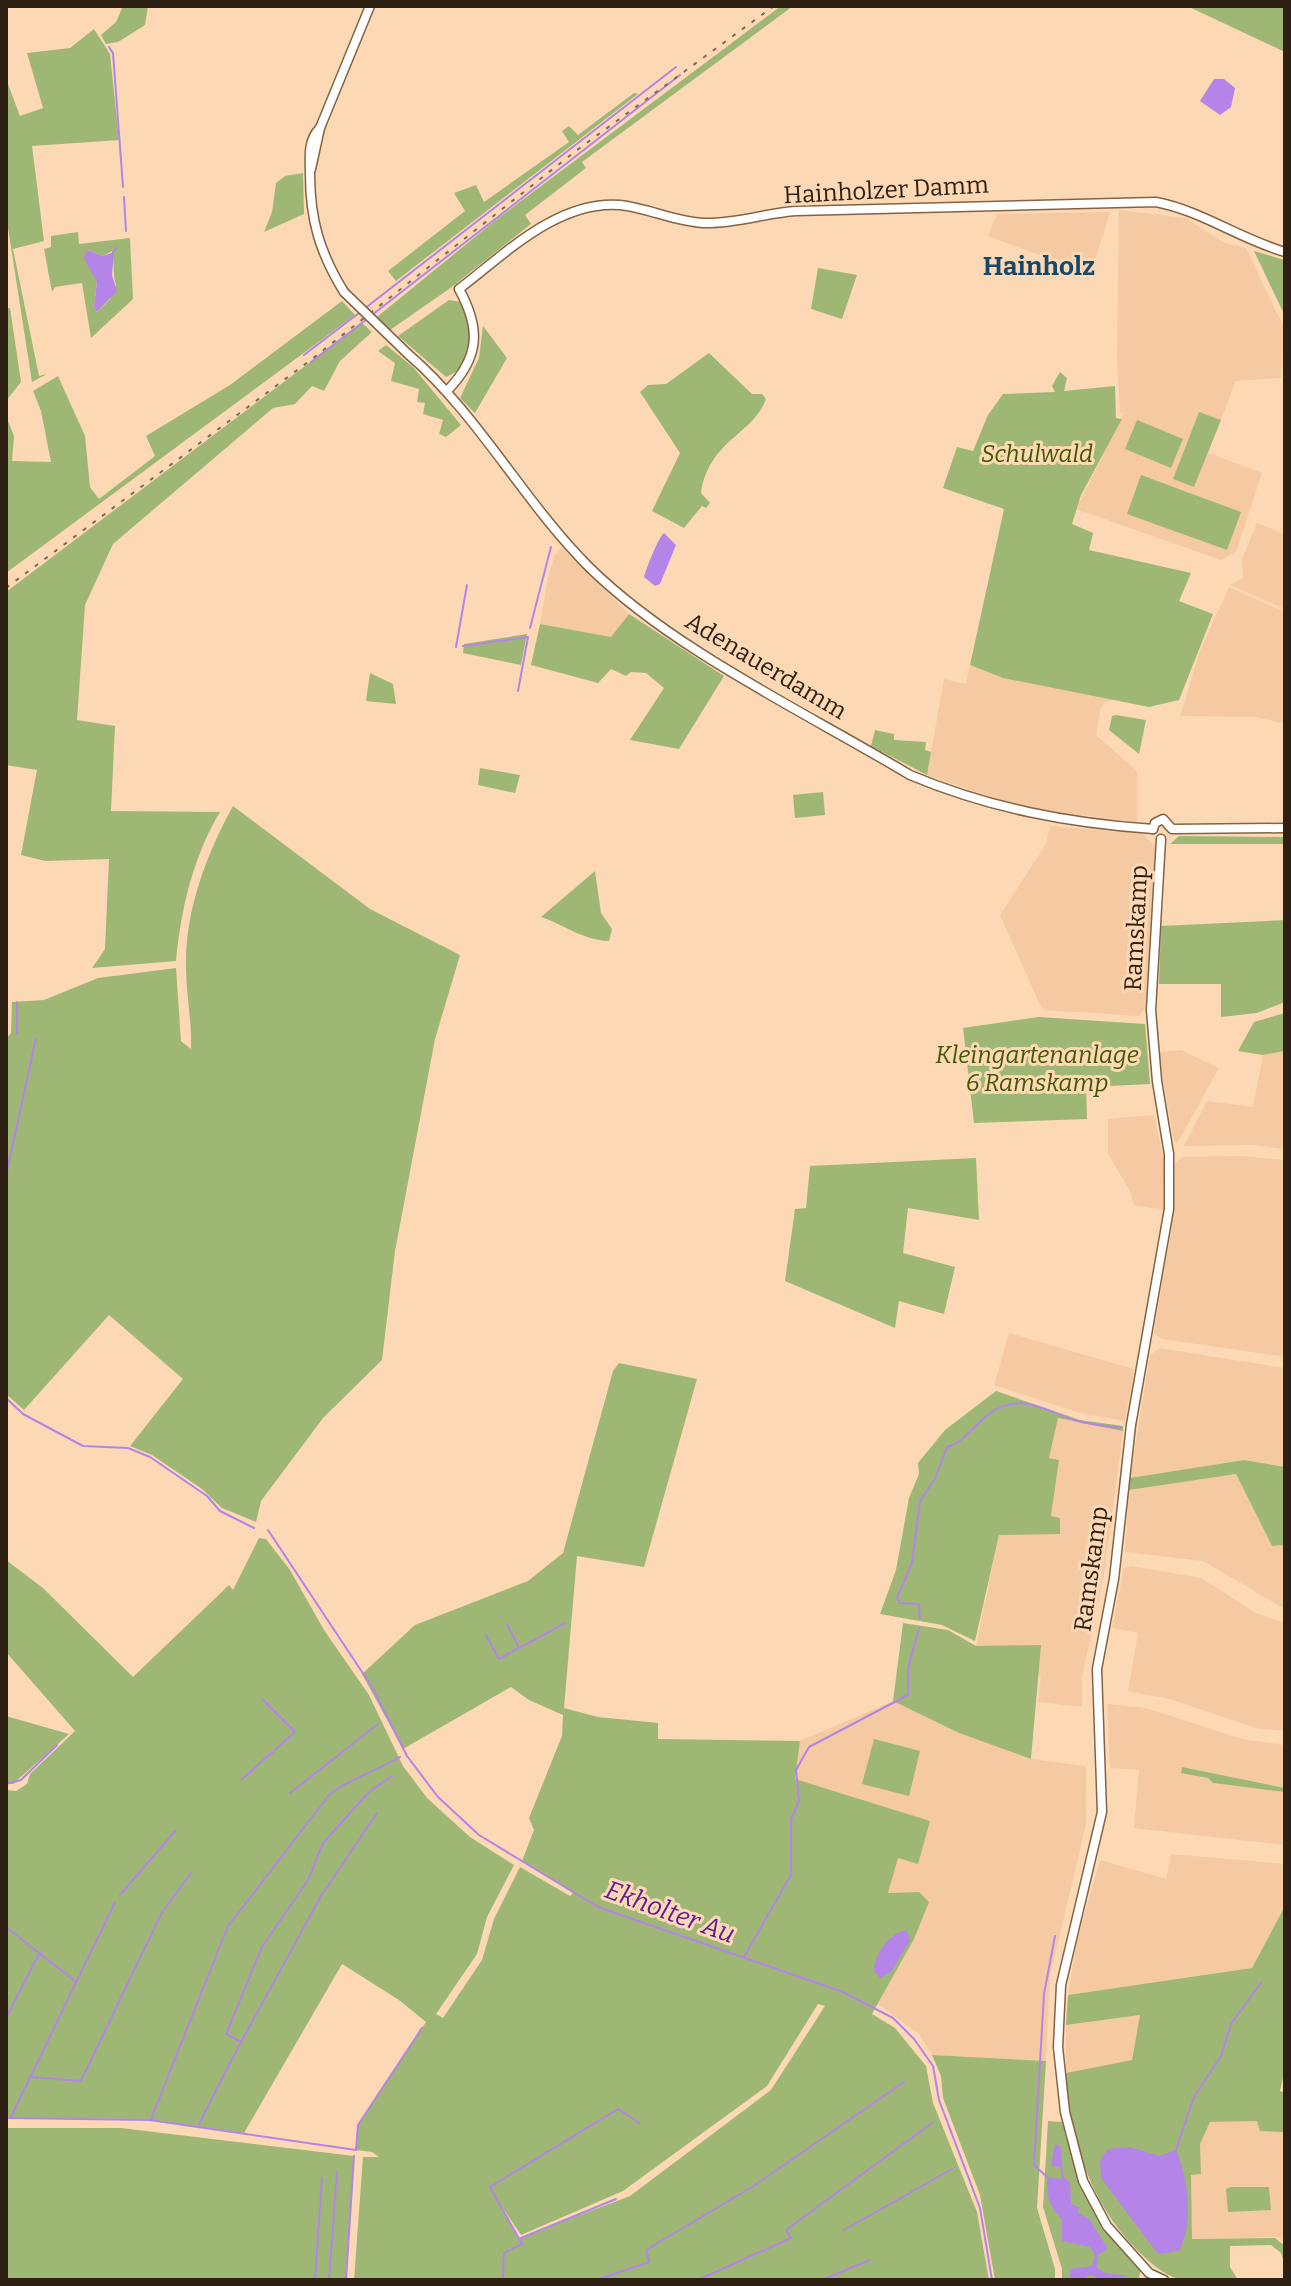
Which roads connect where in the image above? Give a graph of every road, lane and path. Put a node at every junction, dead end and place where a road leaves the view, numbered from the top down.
1 (370, 6) edge
2 (1285, 252) edge
3 (447, 391) junction
4 (1285, 828) edge
5 (1153, 829) junction
6 (1172, 829) junction
7 (1161, 839) junction
8 (1150, 2278) edge
9 (1164, 2280) edge

1 - 3 street, Adenauerdamm, bridge
2 - 3 street, Hainholzer Damm
3 - 5 street, Adenauerdamm
4 - 6 street, Adenauerdamm
5 - 6 street, Adenauerdamm
5 - 7 street
6 - 7 street
7 - 8 street, Ramskamp
8 - 9 street, Ramskamp

